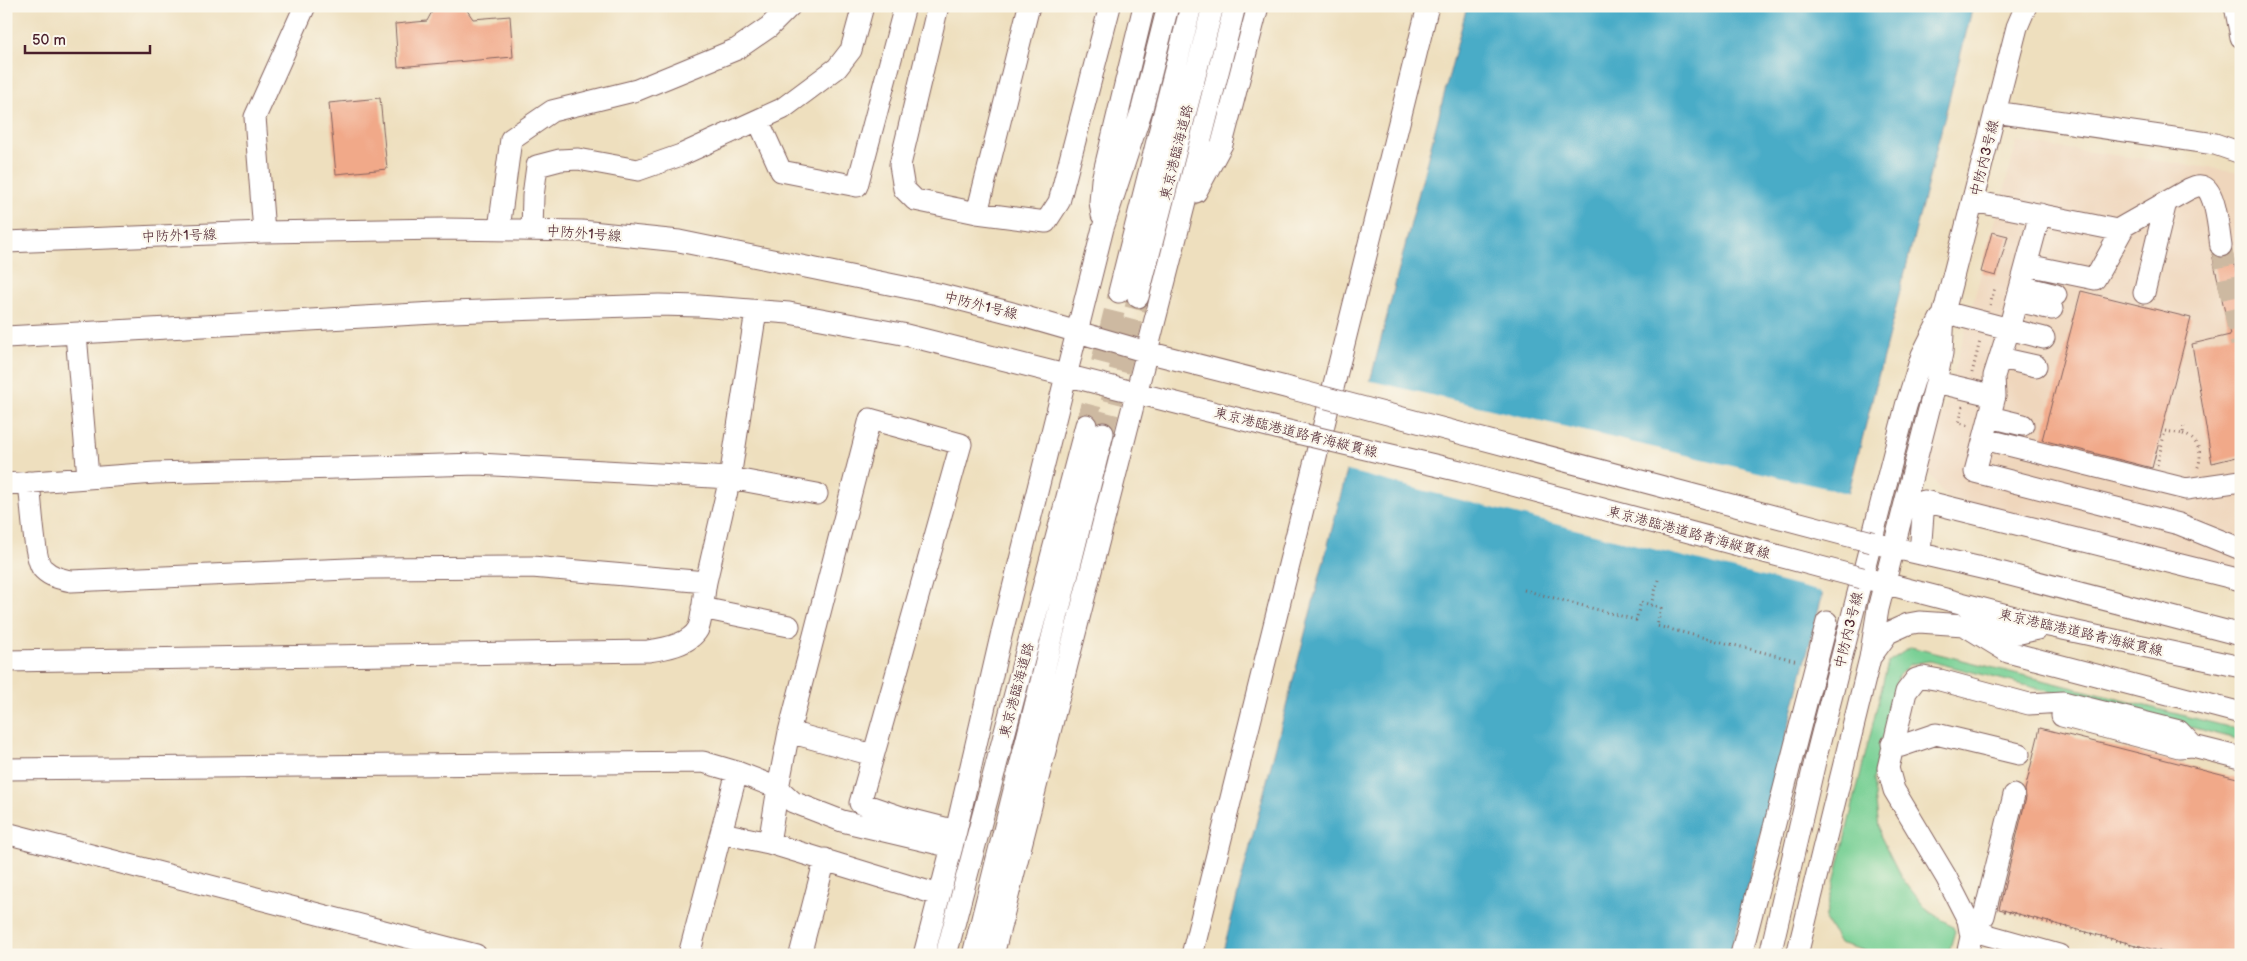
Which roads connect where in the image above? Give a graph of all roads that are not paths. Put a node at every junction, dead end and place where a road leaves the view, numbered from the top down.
1 (305, 6) edge
2 (790, 6) edge
3 (863, 6) edge
4 (906, 6) edge
5 (938, 6) edge
6 (1029, 6) edge
7 (1110, 6) edge
8 (1144, 6) edge
9 (1168, 6) edge
10 (1190, 6) edge
11 (1213, 6) edge
12 (1235, 6) edge
13 (1258, 6) edge
14 (1428, 6) edge
15 (2026, 6) edge
16 (2235, 6) edge
17 (2241, 37) edge
18 (1995, 112) junction
19 (758, 120) junction
20 (2241, 153) edge
21 (1973, 201) junction
22 (2166, 202) junction
23 (977, 213) junction
24 (2040, 214) junction
25 (1180, 223) junction
26 (2124, 227) junction
27 (1103, 228) junction
28 (499, 229) junction
29 (532, 230) junction
30 (264, 232) junction
31 (6, 242) edge
32 (2221, 246) tunnel mouth
33 (2028, 265) junction
34 (2109, 285) dead end
35 (2144, 293) dead end
36 (756, 310) junction
37 (1944, 312) junction
38 (2011, 322) junction
39 (2046, 331) junction
40 (1077, 333) junction
41 (76, 334) junction
42 (6, 337) edge
43 (1148, 352) junction
44 (1067, 374) junction
45 (1936, 382) junction
46 (1137, 393) junction
47 (1995, 396) junction
48 (2023, 425) dead end
49 (1984, 428) junction
50 (88, 477) junction
51 (730, 478) junction
52 (2241, 481) edge
53 (29, 482) junction
54 (6, 484) edge
55 (817, 494) dead end
56 (1872, 542) junction
57 (1894, 548) junction
58 (2241, 549) edge
59 (1920, 554) junction
60 (1862, 578) junction
61 (2241, 580) edge
62 (706, 582) junction
63 (1885, 583) junction
64 (702, 608) junction
65 (1827, 622) dead end
66 (1964, 625) junction
67 (790, 626) dead end
68 (2049, 626) junction
69 (2241, 635) edge
70 (1870, 658) junction
71 (6, 661) edge
72 (2241, 667) edge
73 (2241, 712) edge
74 (789, 732) junction
75 (1892, 744) junction
76 (2019, 754) dead end
77 (873, 755) junction
78 (2241, 758) edge
79 (6, 769) edge
80 (737, 772) junction
81 (778, 788) junction
82 (2014, 795) dead end
83 (6, 833) edge
84 (722, 833) junction
85 (954, 839) junction
86 (769, 843) junction
87 (825, 859) junction
88 (940, 895) junction
89 (1970, 930) junction
90 (1771, 952) edge
91 (476, 955) edge
92 (689, 955) edge
93 (800, 955) edge
94 (924, 955) edge
95 (946, 955) edge
96 (972, 955) edge
97 (993, 955) edge
98 (1192, 955) edge
99 (1741, 955) edge
100 (1793, 955) edge
101 (1797, 955) edge
102 (1967, 955) edge
103 (2059, 955) edge

1 - 30 street
2 - 28 street
3 - 19 street
4 - 19 street
5 - 23 street
6 - 23 street
7 - 23 street
8 - 27 street
9 - 27 street
10 - 11 street, 東京港臨海道路
12 - 25 street
13 - 25 street
14 - 98 street
15 - 18 street, 中防内3号線
16 - 17 street
18 - 20 street
18 - 21 street, 中防内3号線
19 - 29 street
21 - 24 street
21 - 37 street, 中防内3号線
22 - 26 street
22 - 32 street
22 - 35 street
24 - 26 street
24 - 33 street
25 - 43 street
26 - 33 street
26 - 34 street
27 - 40 street
28 - 29 street, 中防外1号線
28 - 30 street, 中防外1号線
29 - 40 street, 中防外1号線
30 - 31 street, 中防外1号線
33 - 38 street
36 - 41 street
36 - 44 street
36 - 51 street
37 - 38 street
37 - 45 street, 中防内3号線
37 - 56 street, 中防内3号線
38 - 39 street
38 - 39 street
38 - 39 street
38 - 47 street
40 - 43 street, 中防外1号線
40 - 44 street
41 - 42 street
41 - 50 street
43 - 46 street
43 - 56 street, bridge
44 - 46 street
44 - 85 street
45 - 47 street
45 - 57 street, 中防内3号線
46 - 60 street, 東京港臨港道路青海縦貫線, bridge
46 - 97 street
47 - 49 street
48 - 49 street
49 - 52 street
49 - 58 street
50 - 51 street
50 - 53 street
51 - 55 street
51 - 62 street
53 - 54 street
53 - 62 street
56 - 57 street
56 - 60 street, 中防内3号線
57 - 59 street
57 - 63 street, 中防内3号線
59 - 61 street
59 - 69 street
60 - 63 street, 東京港臨港道路青海縦貫線
60 - 90 street, 中防内3号線
62 - 64 street
63 - 68 street, 東京港臨港道路青海縦貫線
63 - 70 street, 中防内3号線
64 - 67 street
64 - 71 street
65 - 99 street
66 - 68 street
66 - 70 street
66 - 73 street
68 - 72 street, 東京港臨港道路青海縦貫線
70 - 101 street, 中防内3号線
74 - 77 street
74 - 77 street
74 - 81 street
75 - 76 street
75 - 78 street
75 - 89 street
77 - 85 street
79 - 80 street
80 - 81 street
80 - 84 street
81 - 85 street
81 - 86 street
82 - 89 street
83 - 91 street
84 - 86 street
84 - 92 street
85 - 88 street
86 - 87 street
87 - 88 street
87 - 93 street
88 - 94 street
89 - 102 street
89 - 103 street
90 - 100 street
95 - 96 street, 東京港臨海道路

